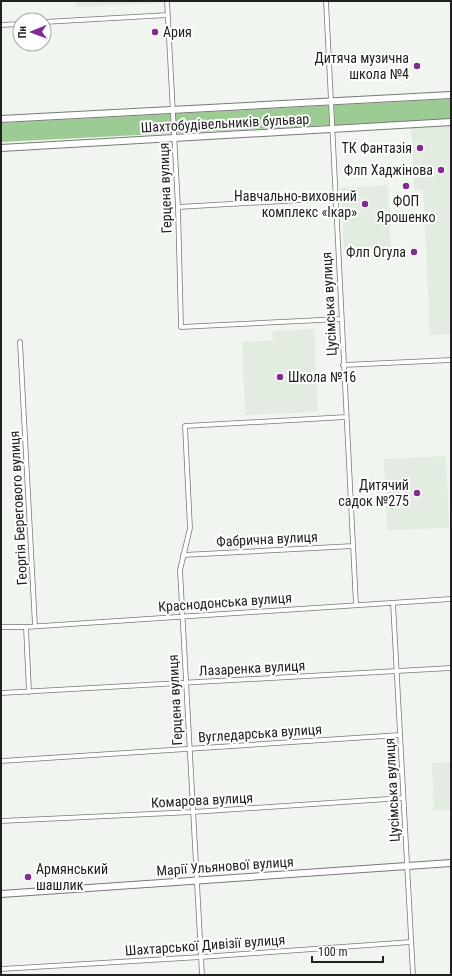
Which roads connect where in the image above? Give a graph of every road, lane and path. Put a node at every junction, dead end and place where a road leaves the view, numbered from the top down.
1 (168, 1) edge
2 (326, 1) edge
3 (168, 15) junction
4 (52, 22) edge
5 (12, 24) edge
6 (1, 25) edge
7 (451, 95) edge
8 (330, 102) junction
9 (172, 111) junction
10 (1, 119) edge
11 (451, 122) edge
12 (331, 129) junction
13 (174, 138) junction
14 (1, 148) edge
15 (335, 198) junction
16 (178, 207) junction
17 (341, 319) junction
18 (20, 342) dead end
19 (451, 360) edge
20 (343, 365) junction
21 (346, 417) junction
22 (353, 546) junction
23 (183, 555) junction
24 (451, 599) edge
25 (393, 603) junction
26 (356, 605) junction
27 (182, 616) junction
28 (35, 626) junction
29 (1, 627) edge
30 (26, 627) junction
31 (451, 668) edge
32 (397, 671) junction
33 (186, 683) junction
34 (29, 692) junction
35 (1, 693) edge
36 (400, 735) junction
37 (189, 749) junction
38 (1, 761) edge
39 (403, 798) junction
40 (193, 812) junction
41 (1, 821) edge
42 (451, 863) edge
43 (407, 865) junction
44 (196, 880) junction
45 (1, 894) edge
46 (411, 942) junction
47 (201, 957) junction
48 (1, 969) edge
49 (202, 975) edge
50 (413, 975) edge

1 - 3 street, Герцена вулиця
2 - 8 street, Цусімська вулиця
3 - 4 street
3 - 9 street, Герцена вулиця
5 - 6 street
7 - 8 main road, Шахтобудівельників бульвар
8 - 9 main road, Шахтобудівельників бульвар
8 - 12 street, Цусімська вулиця
9 - 10 main road, Шахтобудівельників бульвар
9 - 13 street, Герцена вулиця
11 - 12 main road, Шахтобудівельників бульвар
12 - 13 main road, Шахтобудівельників бульвар
12 - 15 street, Цусімська вулиця
13 - 14 main road, Шахтобудівельників бульвар
13 - 16 street, Герцена вулиця
15 - 16 street
15 - 17 street, Цусімська вулиця
16 - 17 street, Герцена вулиця
17 - 20 street, Цусімська вулиця
18 - 28 street, Георгія Берегового вулиця
19 - 20 street
20 - 21 street, Цусімська вулиця
21 - 22 street, Цусімська вулиця
21 - 23 street, Герцена вулиця
22 - 23 street, Фабрична вулиця
22 - 26 street, Цусімська вулиця
23 - 27 street, Герцена вулиця
24 - 25 street, Краснодонська вулиця
25 - 26 street, Краснодонська вулиця
25 - 32 street, Цусімська вулиця
26 - 27 street, Краснодонська вулиця
27 - 28 street, Краснодонська вулиця
27 - 33 street, Герцена вулиця
28 - 30 street, Краснодонська вулиця
29 - 30 street, Краснодонська вулиця
30 - 34 street
31 - 32 street, Лазаренка вулиця
32 - 33 street, Лазаренка вулиця
32 - 36 street, Цусімська вулиця
33 - 34 street, Лазаренка вулиця
33 - 37 street, Герцена вулиця
34 - 35 street, Лазаренка вулиця
36 - 37 street, Вугледарська вулиця
36 - 39 street, Цусімська вулиця
37 - 38 street, Вугледарська вулиця
37 - 40 street, Герцена вулиця
39 - 40 street, Комарова вулиця
39 - 43 street, Цусімська вулиця
40 - 41 street, Комарова вулиця
40 - 44 street, Герцена вулиця
42 - 43 main road, Марії Ульянової вулиця
43 - 44 main road, Марії Ульянової вулиця
43 - 46 street, Цусімська вулиця
44 - 45 main road, Марії Ульянової вулиця
44 - 47 street, Герцена вулиця
46 - 47 street, Шахтарської Дивізії вулиця
46 - 50 street, Цусімська вулиця
47 - 48 street, Шахтарської Дивізії вулиця
47 - 49 street, Герцена вулиця

